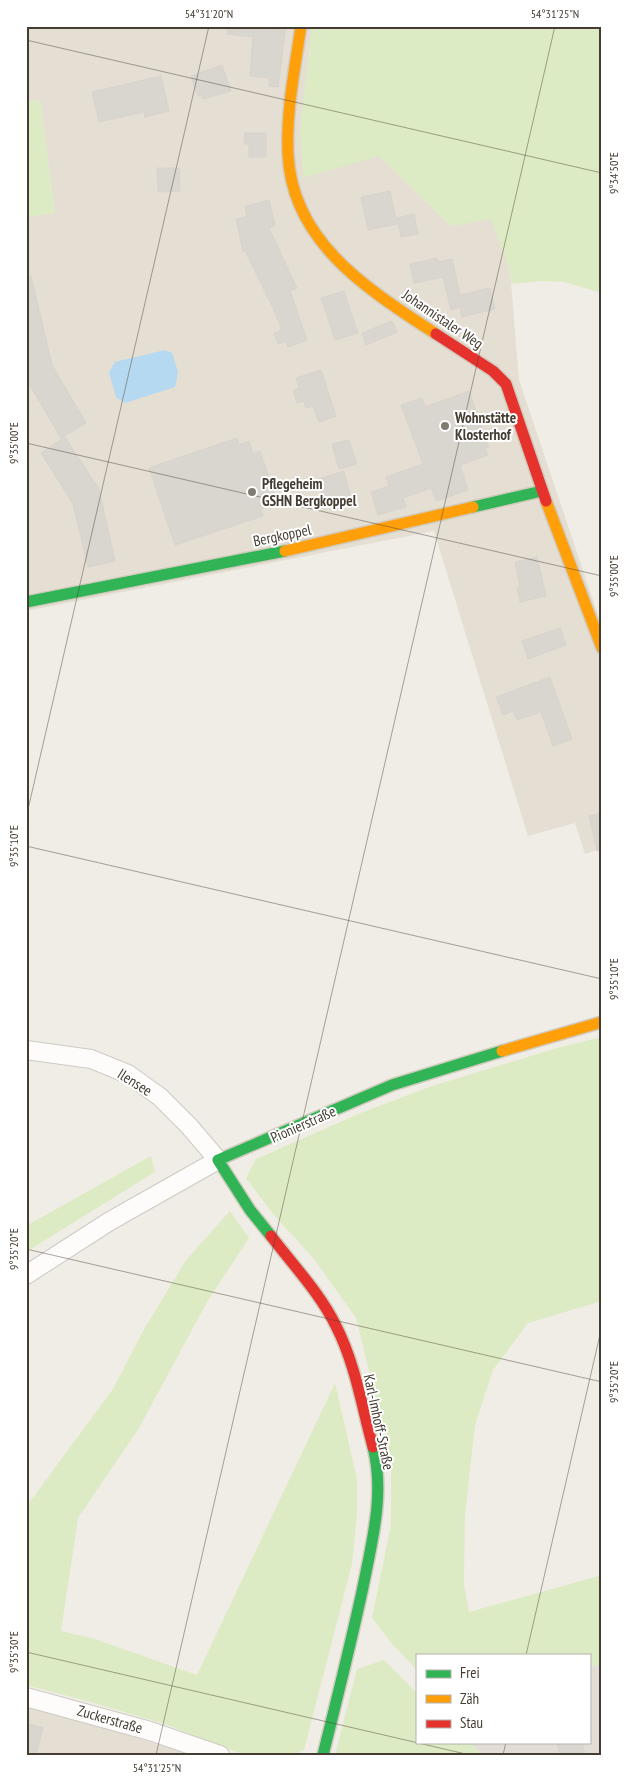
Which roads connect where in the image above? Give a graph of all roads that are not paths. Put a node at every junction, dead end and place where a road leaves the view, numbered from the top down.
1 (301, 26) edge
2 (542, 491) junction
3 (26, 602) edge
4 (602, 648) edge
5 (602, 1022) edge
6 (26, 1050) edge
7 (218, 1160) junction
8 (26, 1275) edge
9 (26, 1697) edge
10 (220, 1755) edge
11 (323, 1755) edge

1 - 2 street, Johannistaler Weg
2 - 3 street, Bergkoppel
2 - 4 street, Johannistaler Weg
5 - 7 street, Pionierstraße
6 - 7 street, Ilensee
7 - 8 street, Pionierstraße
7 - 11 street, Karl-Imhoff-Straße
9 - 10 street, Zuckerstraße

